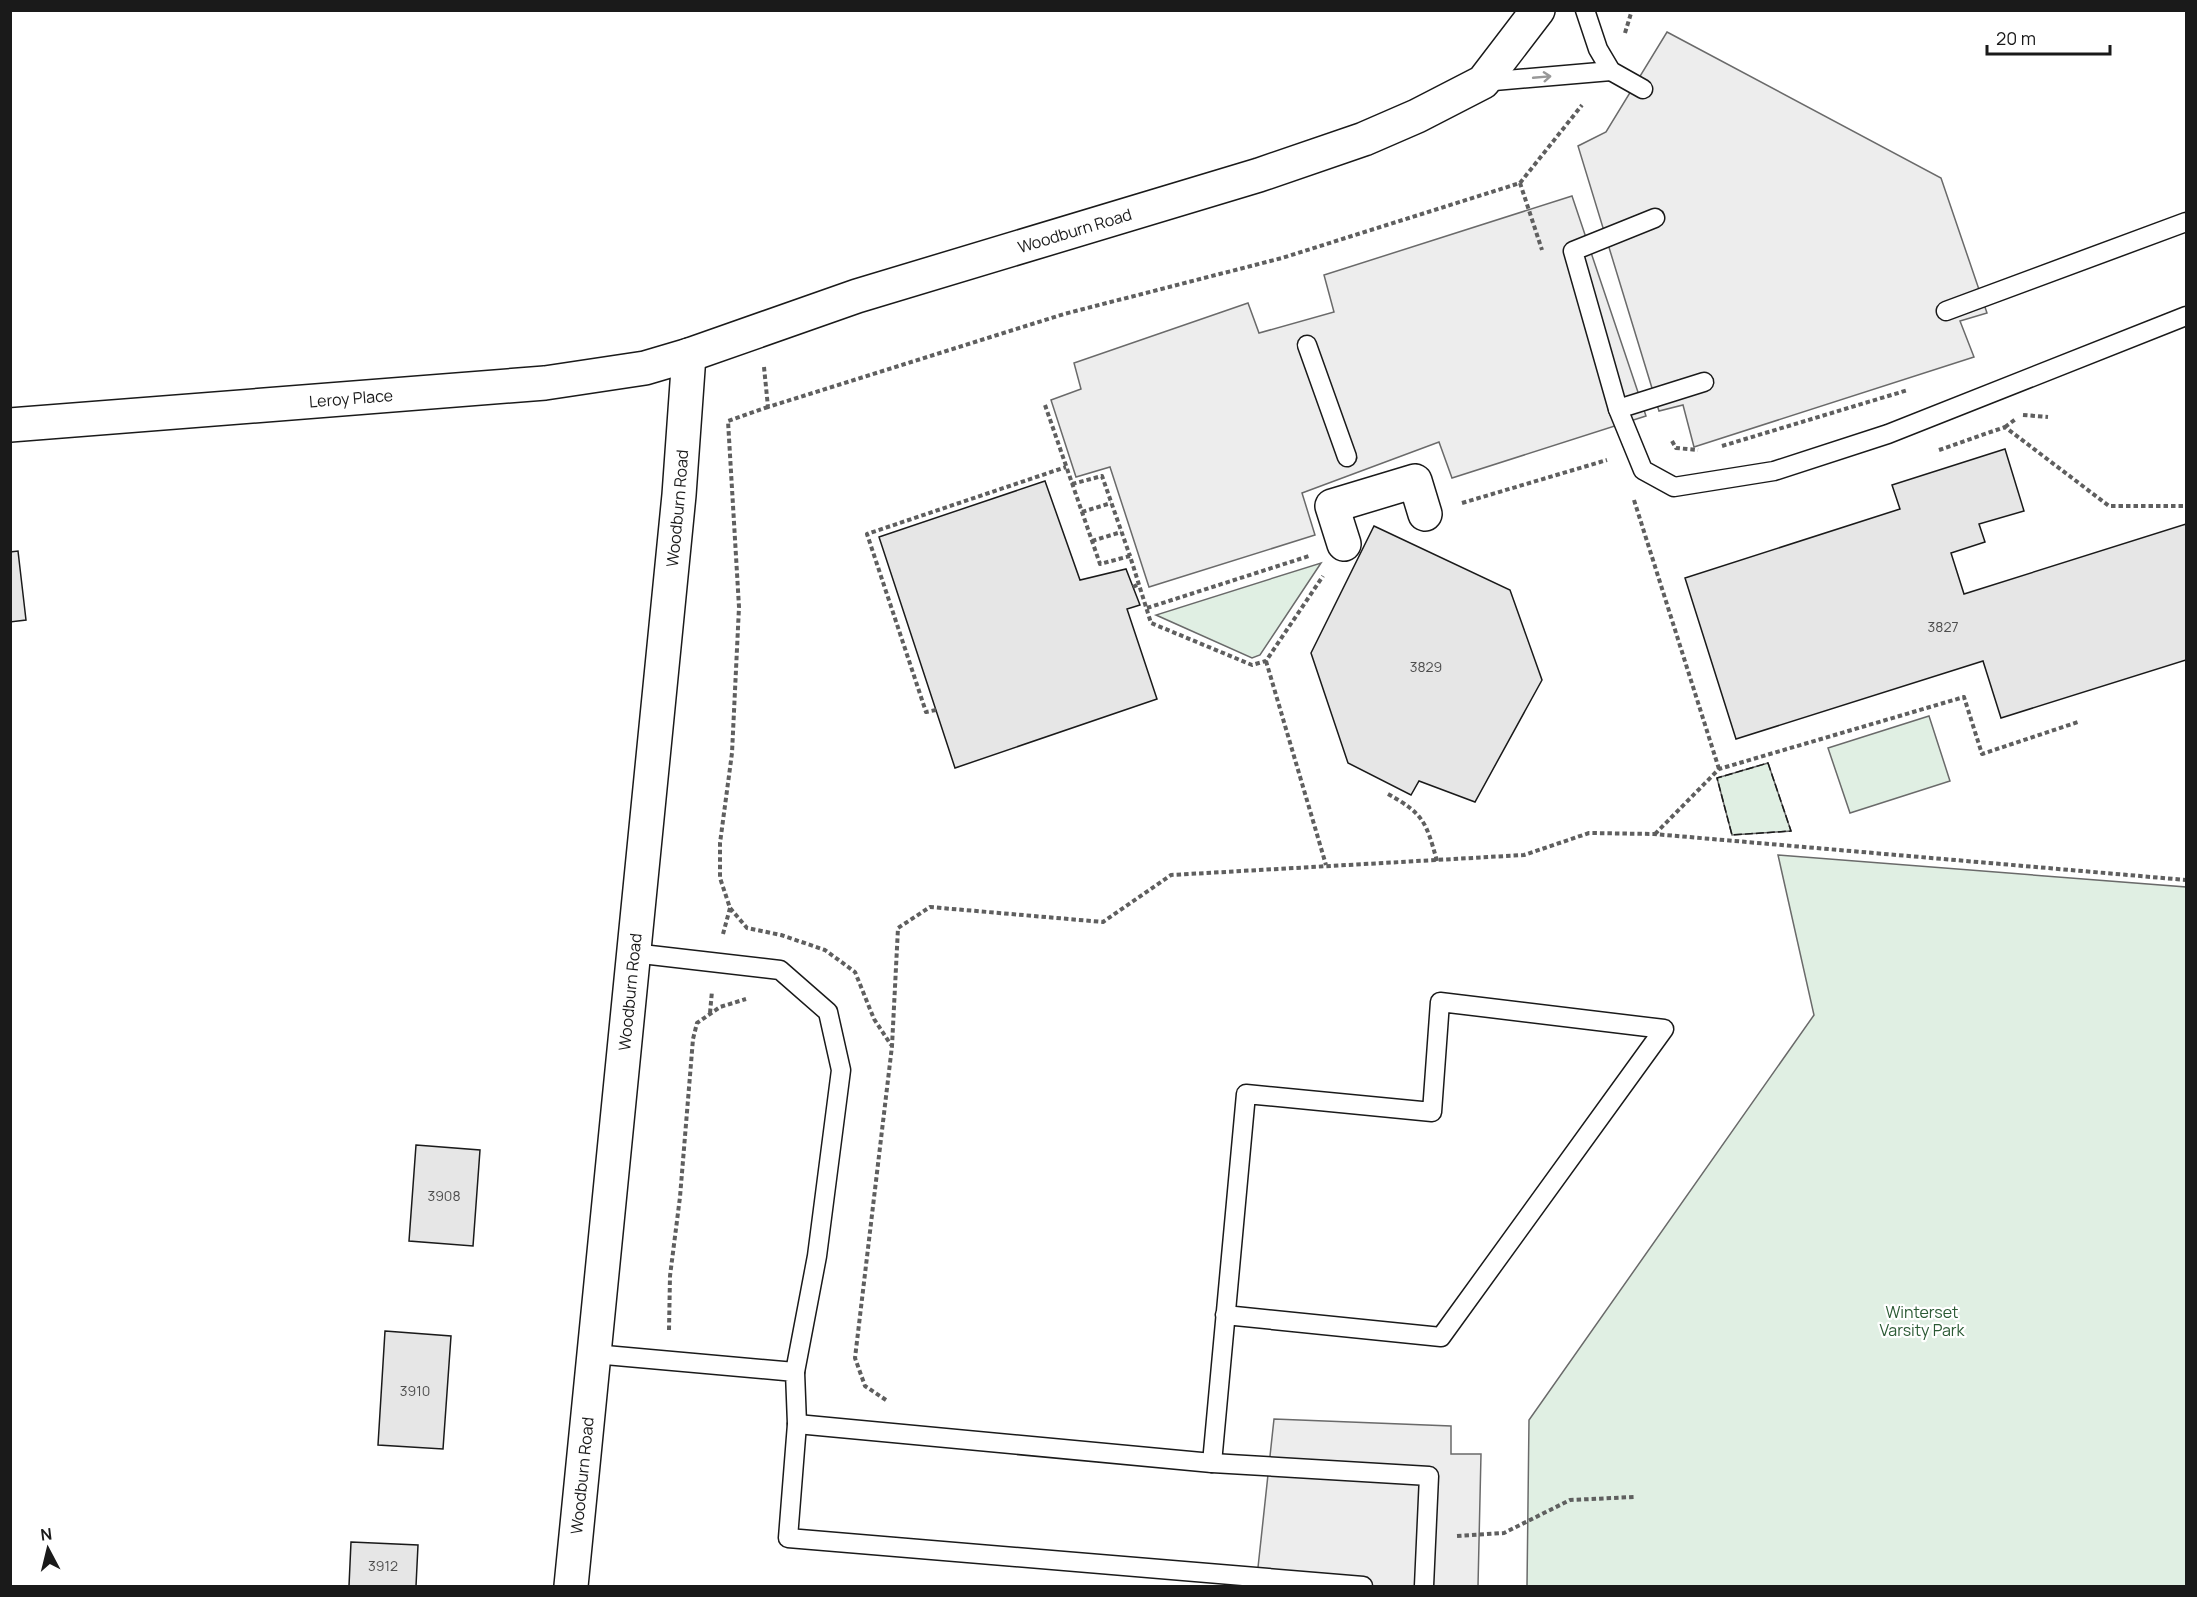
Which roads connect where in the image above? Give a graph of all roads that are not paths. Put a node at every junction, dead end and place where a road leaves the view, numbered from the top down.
1 (1538, 10) edge
2 (1585, 10) edge
3 (1611, 70) junction
4 (1483, 82) junction
5 (1642, 89) dead end
6 (1655, 218) dead end
7 (2187, 222) edge
8 (1946, 311) dead end
9 (2187, 316) edge
10 (1307, 345) dead end
11 (689, 355) junction
12 (1704, 382) dead end
13 (1618, 409) junction
14 (10, 425) edge
15 (1347, 457) dead end
16 (1425, 514) road end
17 (1344, 544) road end
18 (633, 953) junction
19 (1225, 1315) junction
20 (594, 1354) junction
21 (795, 1372) junction
22 (797, 1424) junction
23 (1212, 1462) junction
24 (572, 1587) edge
25 (1363, 1587) edge
26 (1424, 1587) edge

1 - 4 street, Woodburn Road
2 - 3 lane
4 -> 3 lane
3 - 5 lane
4 - 11 street, Woodburn Road
6 - 13 lane
7 - 8 lane
9 - 13 lane
10 - 15 lane
11 - 14 street, Leroy Place
11 - 18 street, Woodburn Road
12 - 13 lane
16 - 17 street
18 - 20 street, Woodburn Road
18 - 21 lane
19 - 19 lane
19 - 23 lane
20 - 21 lane
20 - 24 street, Woodburn Road
21 - 22 lane
22 - 23 lane
22 - 25 lane
23 - 26 lane

